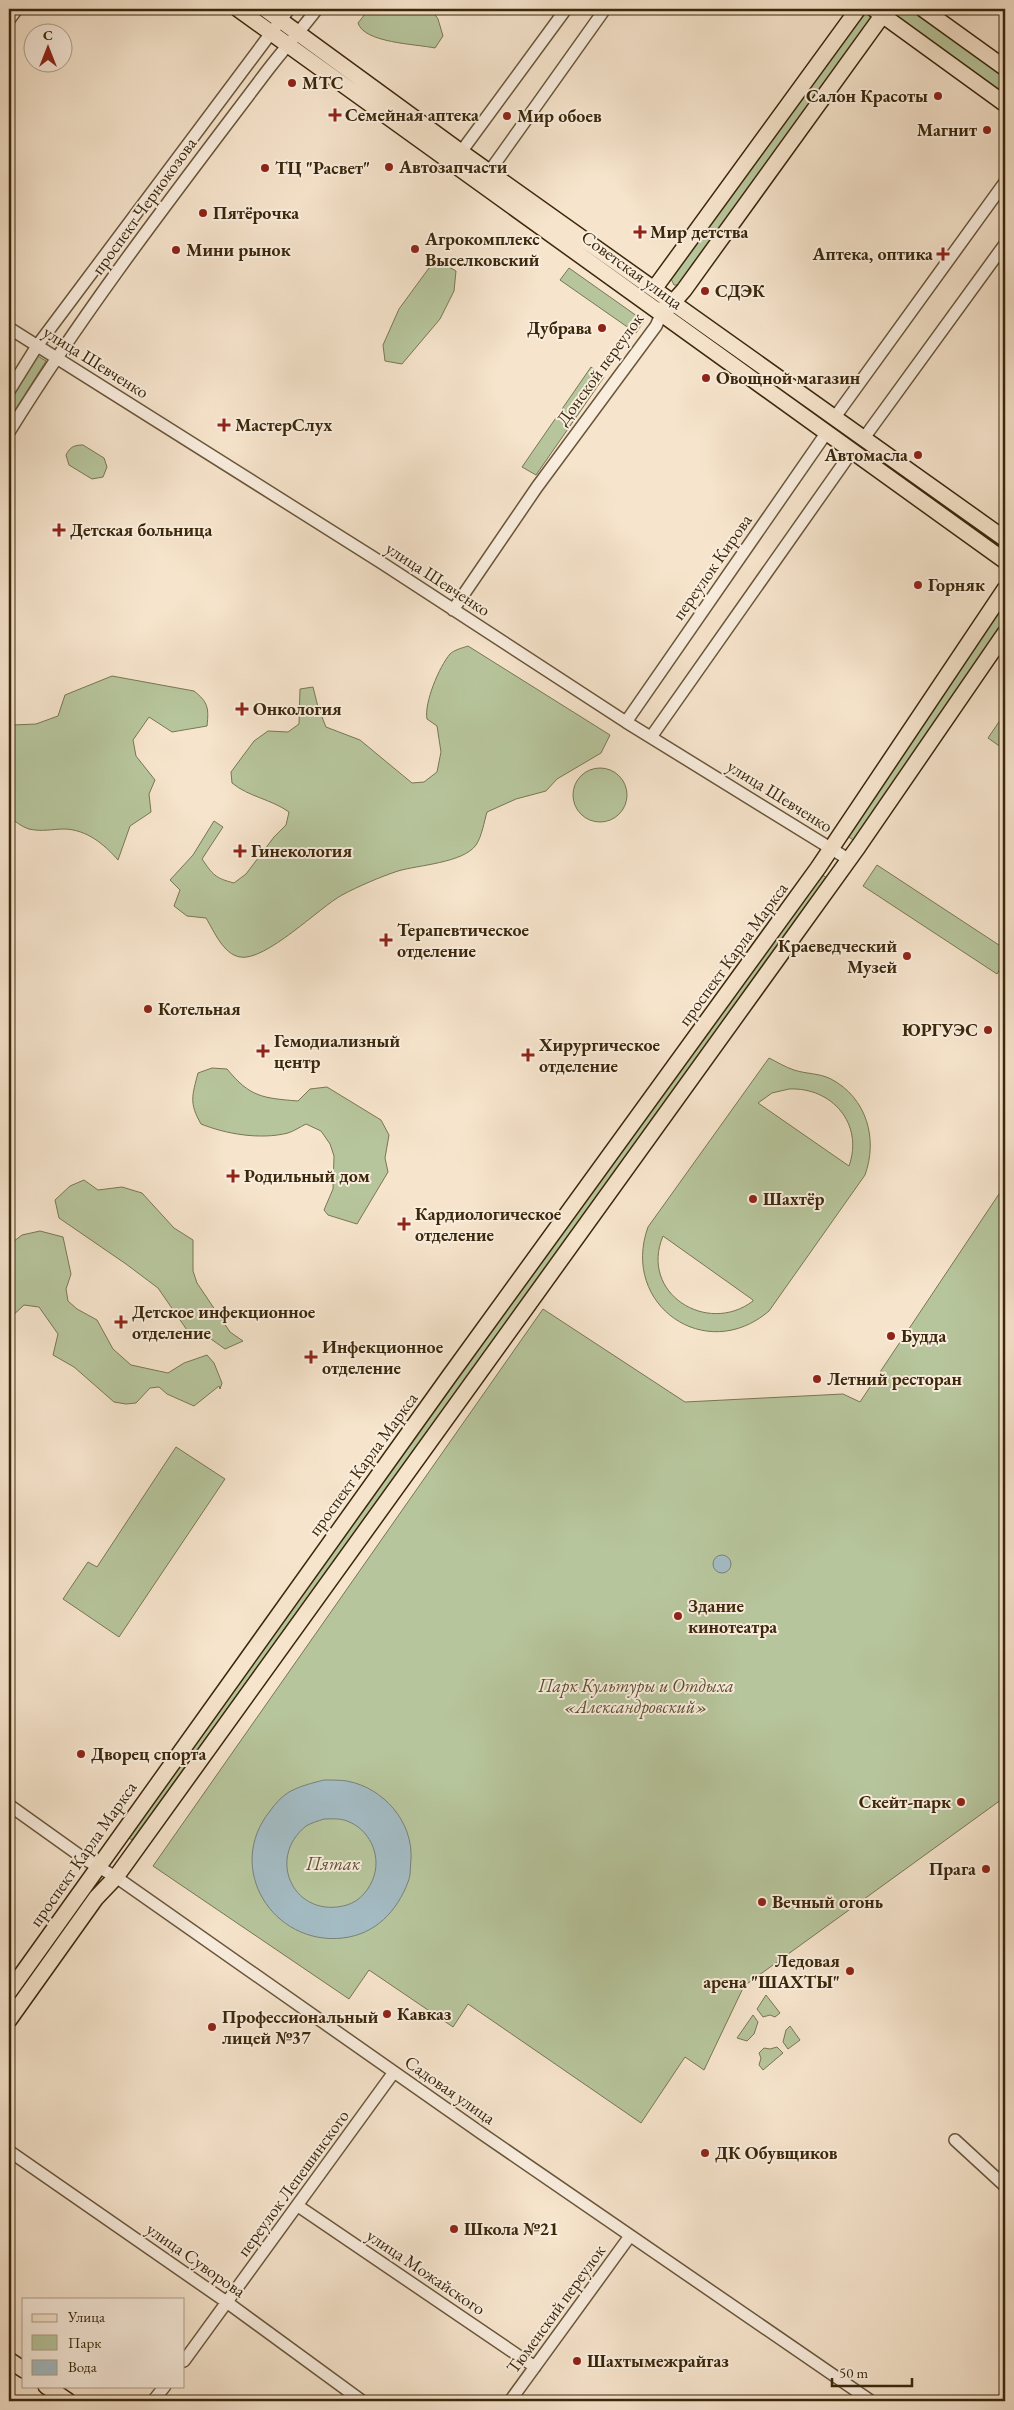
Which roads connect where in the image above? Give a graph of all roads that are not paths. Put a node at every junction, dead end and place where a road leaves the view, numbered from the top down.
1 (17, 9) edge
2 (238, 9) edge
3 (265, 9) edge
4 (317, 9) edge
5 (566, 9) edge
6 (606, 9) edge
7 (858, 9) edge
8 (923, 9) edge
9 (881, 11) edge
10 (284, 14) edge
11 (9, 20) edge
12 (270, 32) junction
13 (298, 33) junction
14 (288, 45) junction
15 (1005, 68) edge
16 (1005, 104) edge
17 (461, 152) junction
18 (489, 172) junction
19 (1005, 182) edge
20 (1005, 244) edge
21 (654, 289) junction
22 (674, 303) junction
23 (661, 315) junction
24 (9, 328) edge
25 (37, 346) junction
26 (56, 357) junction
27 (9, 391) edge
28 (835, 418) junction
29 (9, 432) edge
30 (827, 432) junction
31 (864, 438) junction
32 (853, 450) junction
33 (1005, 539) edge
34 (1005, 561) edge
35 (1005, 589) edge
36 (453, 610) junction
37 (1005, 633) edge
38 (626, 722) junction
39 (651, 737) junction
40 (831, 849) junction
41 (848, 859) junction
42 (9, 1806) edge
43 (98, 1867) junction
44 (116, 1877) junction
45 (9, 1992) edge
46 (9, 2020) edge
47 (394, 2072) junction
48 (955, 2140) dead end
49 (9, 2151) edge
50 (1005, 2186) edge
51 (298, 2206) junction
52 (630, 2236) junction
53 (228, 2303) junction
54 (9, 2360) edge
55 (185, 2360) edge
56 (535, 2366) junction
57 (22, 2369) edge
58 (49, 2388) edge
59 (163, 2388) edge
60 (68, 2401) edge
61 (153, 2401) edge
62 (362, 2401) edge
63 (510, 2401) edge
64 (871, 2401) edge

1 - 11 street
2 - 12 main road, Советская улица
3 - 10 main road, Советская улица
4 - 13 street, проспект Чернокозова
5 - 17 street
6 - 18 street
7 - 21 main road
8 - 15 main road
9 - 16 main road
9 - 22 main road, Донской переулок
10 - 12 street, проспект Чернокозова
10 - 13 main road, Советская улица
12 - 14 main road, Советская улица
12 - 25 street, проспект Чернокозова
13 - 14 street, проспект Чернокозова
13 - 17 main road, Советская улица
14 - 23 main road, Советская улица
14 - 26 street, проспект Чернокозова
17 - 18 main road, Советская улица
18 - 21 main road, Советская улица
19 - 28 street
20 - 31 street
21 - 22 main road, Советская улица
21 - 23 street
22 - 23 main road, Донской переулок
22 - 28 main road, Советская улица
23 - 30 main road, Советская улица
23 - 36 street, Донской переулок
24 - 25 street, улица Шевченко
25 - 26 street, улица Шевченко
25 - 27 street, проспект Чернокозова
26 - 29 street, проспект Чернокозова
26 - 36 street, улица Шевченко
28 - 31 main road, Советская улица
30 - 32 main road, Советская улица
30 - 38 street, переулок Кирова
31 - 33 main road, Советская улица
32 - 34 main road, Советская улица
32 - 39 street
35 - 40 main road, проспект Карла Маркса
36 - 38 street, улица Шевченко
37 - 41 main road, проспект Карла Маркса
38 - 39 street, улица Шевченко
39 - 40 street, улица Шевченко
40 - 41 street, улица Шевченко
40 - 43 main road, проспект Карла Маркса
41 - 44 main road, проспект Карла Маркса
42 - 43 street, Садовая улица
43 - 44 street, Садовая улица
43 - 45 main road, проспект Карла Маркса
44 - 46 main road, проспект Карла Маркса
44 - 47 street, Садовая улица
47 - 51 street, переулок Лепешинского
47 - 52 street, Садовая улица
48 - 50 street
49 - 53 street, улица Суворова
51 - 53 street, переулок Лепешинского
51 - 56 street, улица Можайского
52 - 56 street, Тюменский переулок
52 - 64 street, Садовая улица
53 - 55 street, переулок Лепешинского
53 - 62 street, улица Суворова
54 - 57 main road
56 - 63 street, Тюменский переулок
58 - 60 main road
59 - 61 street

